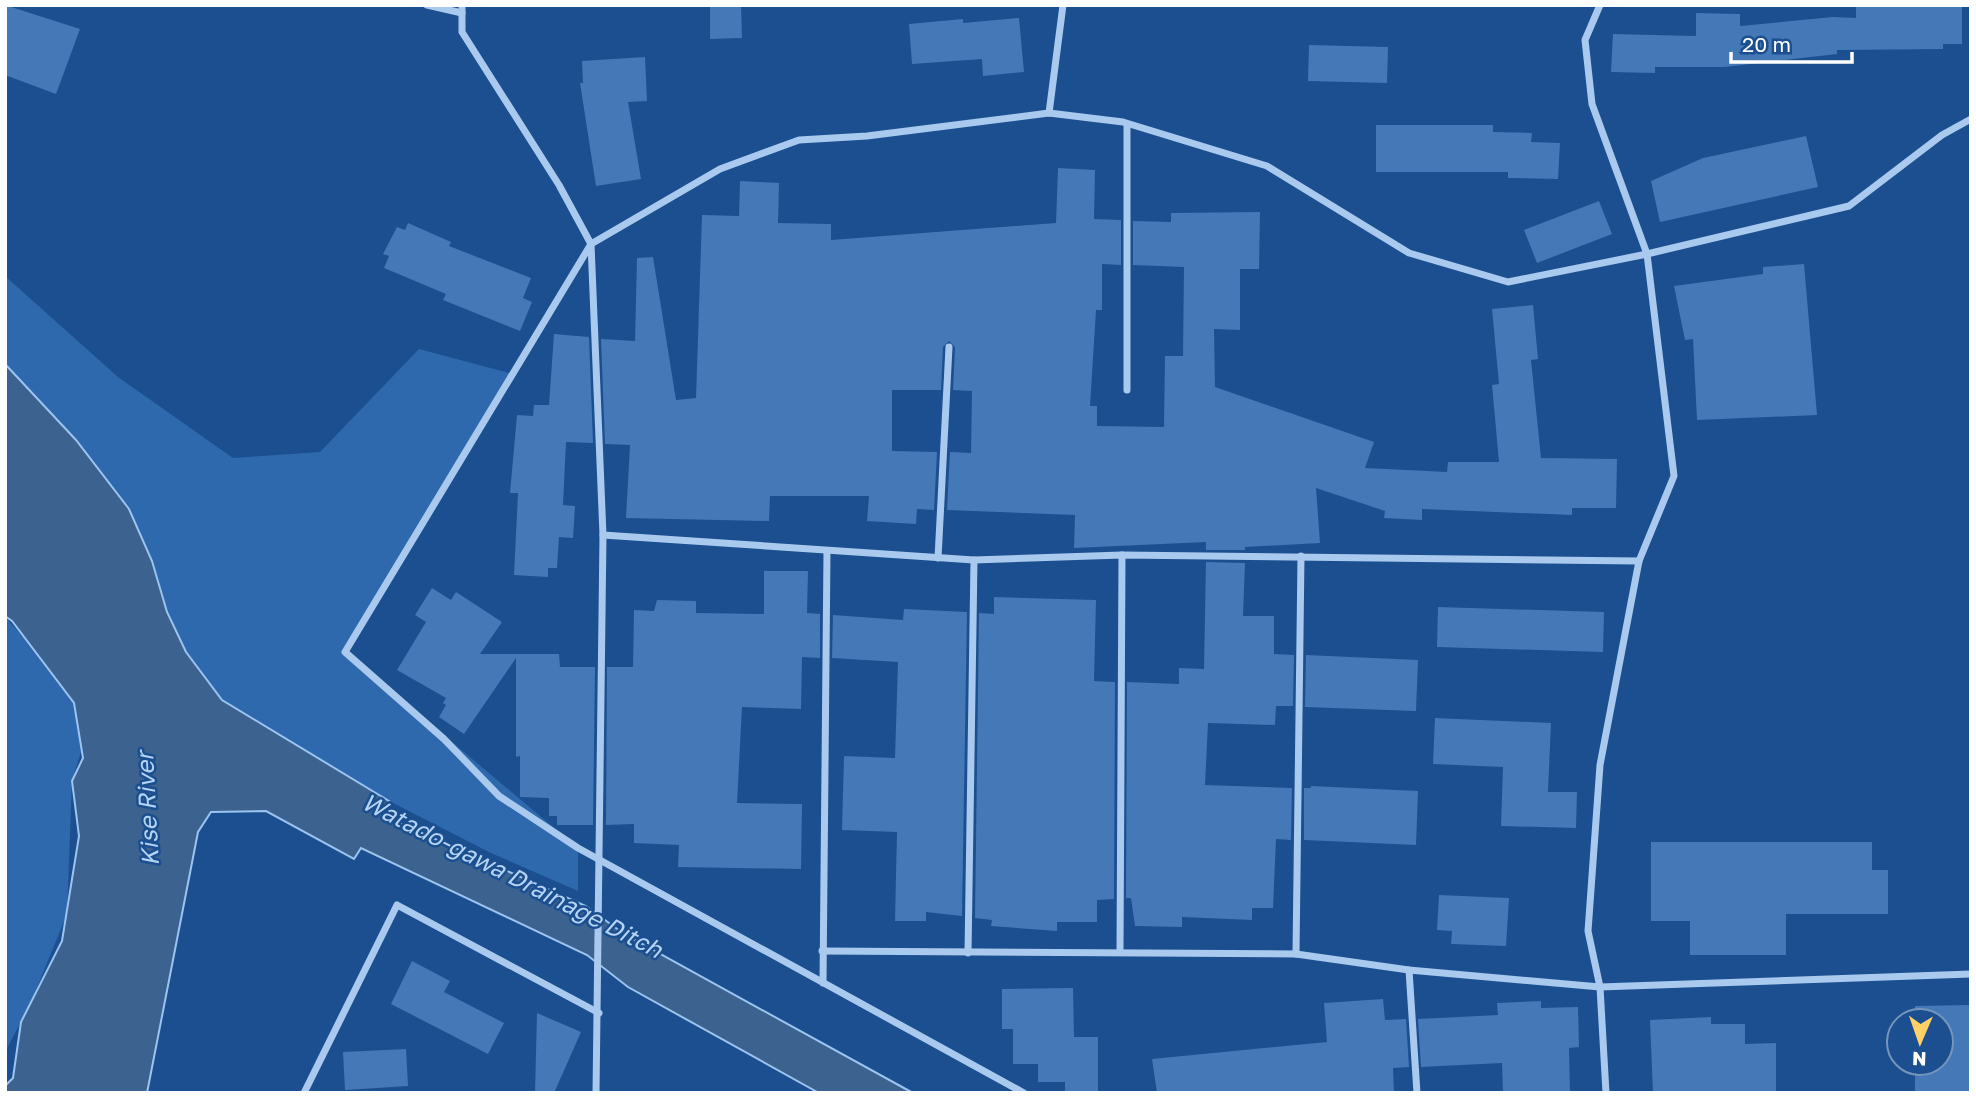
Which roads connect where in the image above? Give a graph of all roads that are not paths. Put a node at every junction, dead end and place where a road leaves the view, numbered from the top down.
1 (427, 5) edge
2 (1063, 5) edge
3 (1600, 5) edge
4 (462, 9) edge
5 (1049, 113) junction
6 (1971, 119) edge
7 (1127, 124) junction
8 (592, 244) junction
9 (1647, 254) junction
10 (949, 347) dead end
11 (1127, 390) dead end
12 (603, 535) junction
13 (827, 551) junction
14 (1122, 555) junction
15 (1301, 556) junction
16 (938, 558) junction
17 (974, 560) junction
18 (1639, 561) junction
19 (601, 863) junction
20 (822, 951) junction
21 (1121, 952) junction
22 (968, 953) junction
23 (1296, 954) junction
24 (1409, 971) junction
25 (1971, 974) edge
26 (822, 983) junction
27 (1600, 987) junction
28 (599, 1013) junction
29 (303, 1093) edge
30 (596, 1093) edge
31 (1024, 1093) edge
32 (1417, 1093) edge
33 (1606, 1093) edge

1 - 4 street
2 - 5 street
3 - 9 street
4 - 8 street
5 - 7 street
5 - 8 street
6 - 9 street
7 - 9 street
7 - 11 street
8 - 12 street
8 - 19 street
9 - 18 street
10 - 16 street
12 - 13 street
12 - 19 street
13 - 16 street
13 - 20 street
14 - 15 street
14 - 17 street
14 - 21 street
15 - 18 street
15 - 23 street
16 - 17 street
17 - 22 street
18 - 27 street
19 - 26 street
19 - 28 street
20 - 22 street
20 - 26 street
21 - 22 street
21 - 23 street
23 - 24 street
24 - 27 street
24 - 32 street
25 - 27 street
26 - 31 street
27 - 33 street
28 - 29 street
28 - 30 street

